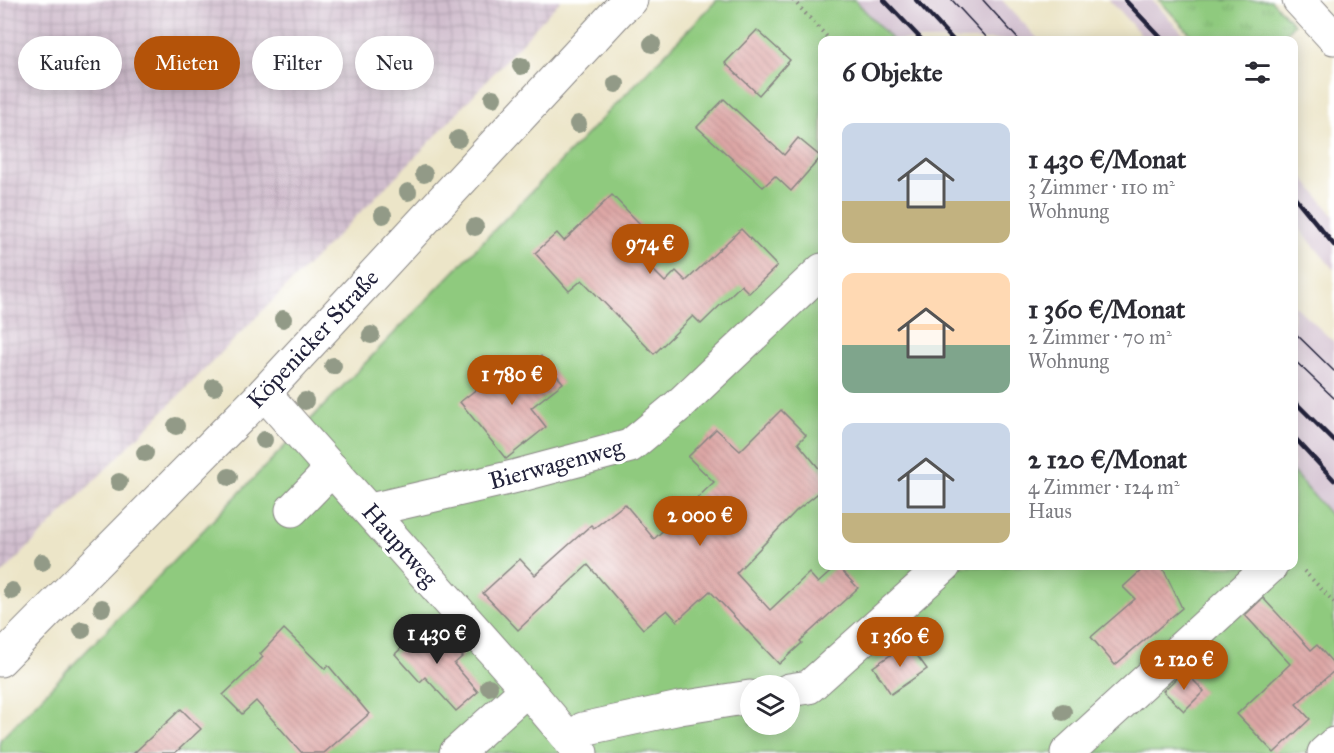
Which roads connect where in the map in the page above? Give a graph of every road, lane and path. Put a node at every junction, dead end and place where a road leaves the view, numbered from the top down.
1 (793, 0) edge
2 (1299, 0) edge
3 (625, 3) edge
4 (826, 36) edge
5 (1334, 38) edge
6 (818, 274) edge
7 (264, 393) junction
8 (332, 469) junction
9 (292, 510) dead end
10 (370, 510) junction
11 (940, 570) edge
12 (1282, 570) edge
13 (1290, 570) edge
14 (1334, 602) edge
15 (0, 660) edge
16 (800, 688) edge
17 (527, 689) junction
18 (740, 699) edge
19 (1334, 744) edge
20 (575, 747) edge
21 (456, 753) edge
22 (1067, 753) edge
23 (1324, 753) edge

1 - 4 path
2 - 5 main road
3 - 7 main road, Köpenicker Straße
6 - 10 main road, Bierwagenweg
7 - 8 main road, Hauptweg
7 - 15 main road, Köpenicker Straße
8 - 9 main road
8 - 10 main road, Hauptweg
10 - 17 main road, Hauptweg
11 - 16 main road
12 - 22 main road
13 - 14 path
17 - 20 main road, Hauptweg
17 - 21 main road
18 - 20 main road
19 - 23 main road

